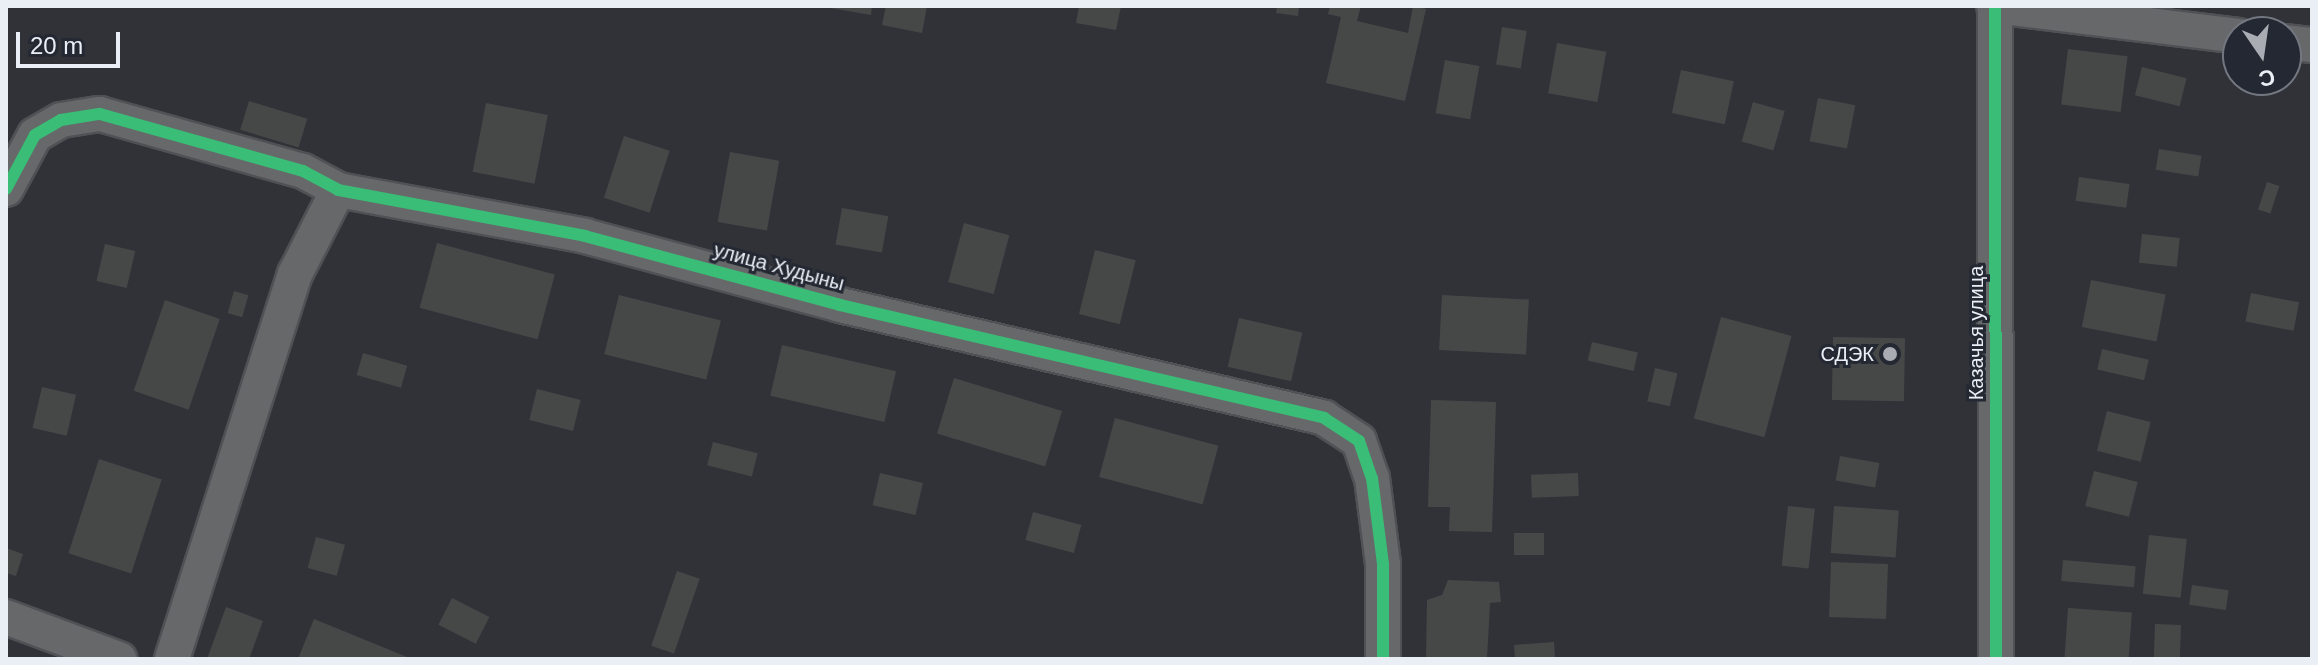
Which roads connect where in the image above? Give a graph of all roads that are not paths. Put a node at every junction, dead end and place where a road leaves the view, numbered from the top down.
1 (1995, 6) edge
2 (2222, 34) edge
3 (6, 189) edge
4 (338, 190) junction
5 (6, 617) edge
6 (119, 659) edge
7 (172, 659) edge
8 (1383, 659) edge
9 (1996, 659) edge

1 - 2 street
1 - 9 street, Казачья улица
3 - 4 street, улица Худыны
4 - 7 street
4 - 8 street, улица Худыны
5 - 6 street

